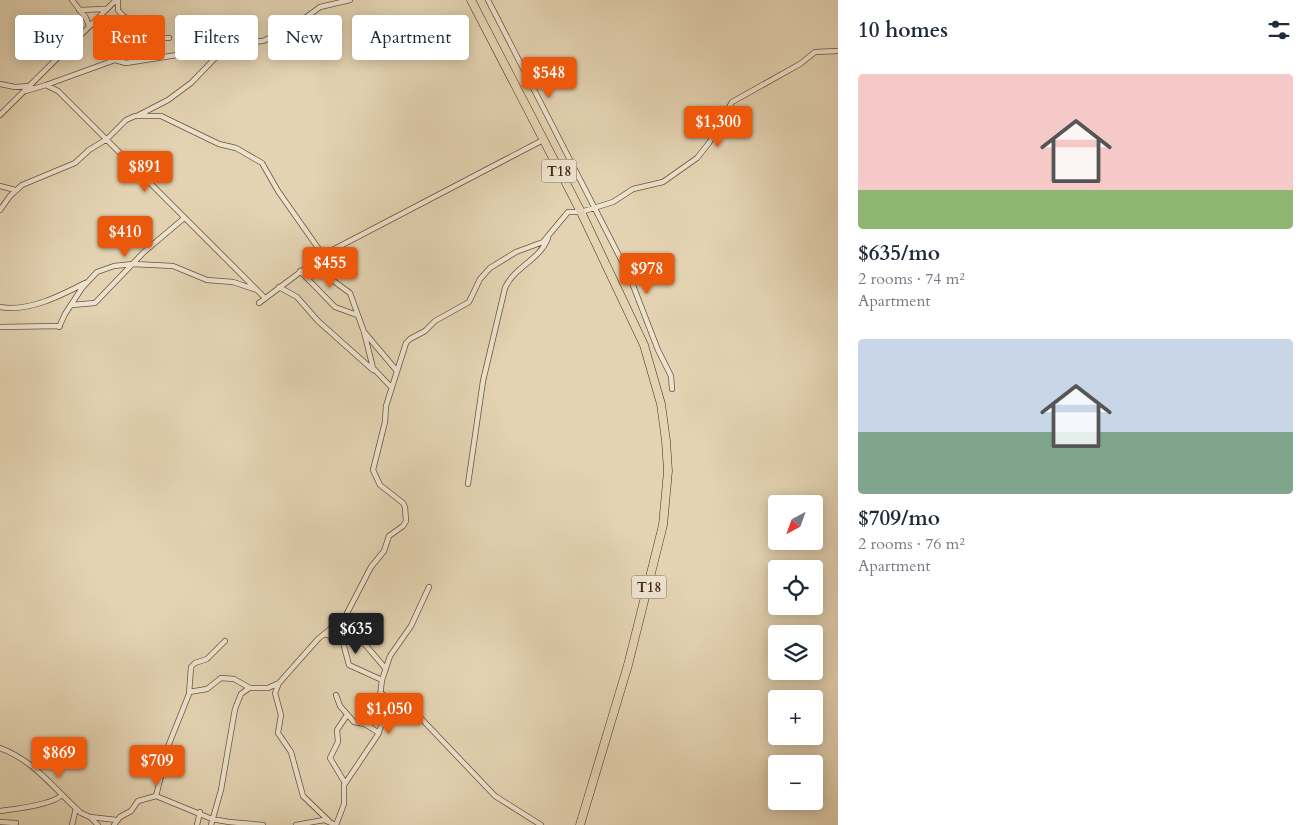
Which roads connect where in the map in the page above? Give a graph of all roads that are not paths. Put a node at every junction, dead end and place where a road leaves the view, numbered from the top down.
1 (72, 0) edge
2 (117, 0) edge
3 (350, 0) edge
4 (471, 0) edge
5 (488, 0) edge
6 (106, 9) junction
7 (79, 10) junction
8 (89, 26) junction
9 (169, 38) dead end
10 (258, 41) edge
11 (838, 51) edge
12 (175, 55) edge
13 (213, 60) edge
14 (0, 84) edge
15 (46, 85) junction
16 (30, 86) junction
17 (26, 91) junction
18 (0, 116) edge
19 (136, 116) junction
20 (107, 139) junction
21 (543, 140) junction
22 (0, 186) edge
23 (14, 190) junction
24 (595, 206) junction
25 (0, 210) edge
26 (581, 212) junction
27 (183, 219) junction
28 (548, 236) junction
29 (325, 254) junction
30 (133, 264) junction
31 (300, 271) junction
32 (90, 279) junction
33 (279, 287) junction
34 (258, 291) junction
35 (265, 298) junction
36 (259, 303) dead end
37 (72, 305) junction
38 (0, 308) edge
39 (357, 315) junction
40 (0, 327) edge
41 (364, 332) junction
42 (397, 371) junction
43 (375, 372) junction
44 (392, 388) junction
45 (672, 389) dead end
46 (468, 484) dead end
47 (429, 587) dead end
48 (338, 624) junction
49 (324, 634) junction
50 (357, 635) dead end
51 (342, 640) junction
52 (225, 641) dead end
53 (386, 670) junction
54 (382, 680) junction
55 (279, 683) junction
56 (250, 688) junction
57 (189, 692) junction
58 (382, 694) junction
59 (336, 695) dead end
60 (347, 715) junction
61 (379, 731) junction
62 (0, 748) edge
63 (345, 783) junction
64 (62, 795) junction
65 (156, 796) junction
66 (76, 808) junction
67 (0, 811) edge
68 (200, 812) junction
69 (90, 817) junction
70 (212, 819) junction
71 (329, 821) junction
72 (0, 822) edge
73 (16, 823) dead end
74 (115, 823) edge
75 (72, 825) edge
76 (98, 825) edge
77 (198, 825) edge
78 (211, 825) edge
79 (262, 825) edge
80 (296, 825) edge
81 (336, 825) edge
82 (540, 825) edge
83 (580, 825) edge

1 - 7 street
2 - 6 street
2 - 9 street
3 - 10 street
4 - 21 highway, T18
5 - 24 street
6 - 7 street
6 - 8 street
7 - 8 street
8 - 16 street
11 - 24 street
12 - 15 street
13 - 19 street
14 - 16 street
15 - 17 street
15 - 20 street
16 - 17 street
17 - 18 street
19 - 20 street
19 - 29 street
20 - 23 street
20 - 27 street
21 - 26 highway, T18
21 - 29 street
22 - 23 street
23 - 25 street
24 - 26 street
24 - 45 street
26 - 28 street
26 - 83 highway, T18
27 - 30 street
27 - 34 street
28 - 42 street
28 - 46 street
29 - 31 street
29 - 39 street
30 - 32 street
30 - 34 street
30 - 37 street
31 - 33 street
31 - 39 street
32 - 37 street
32 - 38 street
33 - 35 street
33 - 43 street
34 - 35 street
35 - 36 street
37 - 40 street
39 - 41 street
41 - 42 street
41 - 43 street
42 - 44 street
43 - 44 street
44 - 48 street
47 - 53 street
48 - 49 street
48 - 51 street
49 - 51 street
49 - 55 street
50 - 53 street
51 - 54 street
52 - 57 street
53 - 54 street
54 - 58 street
55 - 56 street
55 - 71 street
56 - 57 street
56 - 70 street
57 - 65 street
58 - 61 street
58 - 82 street
59 - 60 street
60 - 61 street
60 - 63 street
61 - 63 street
62 - 64 street
63 - 81 street
64 - 66 street
64 - 67 street
65 - 68 street
65 - 74 street
66 - 69 street
66 - 75 street
68 - 70 street
68 - 77 street
69 - 74 street
69 - 76 street
70 - 78 street
70 - 79 street
71 - 80 street
71 - 81 street
72 - 73 street

